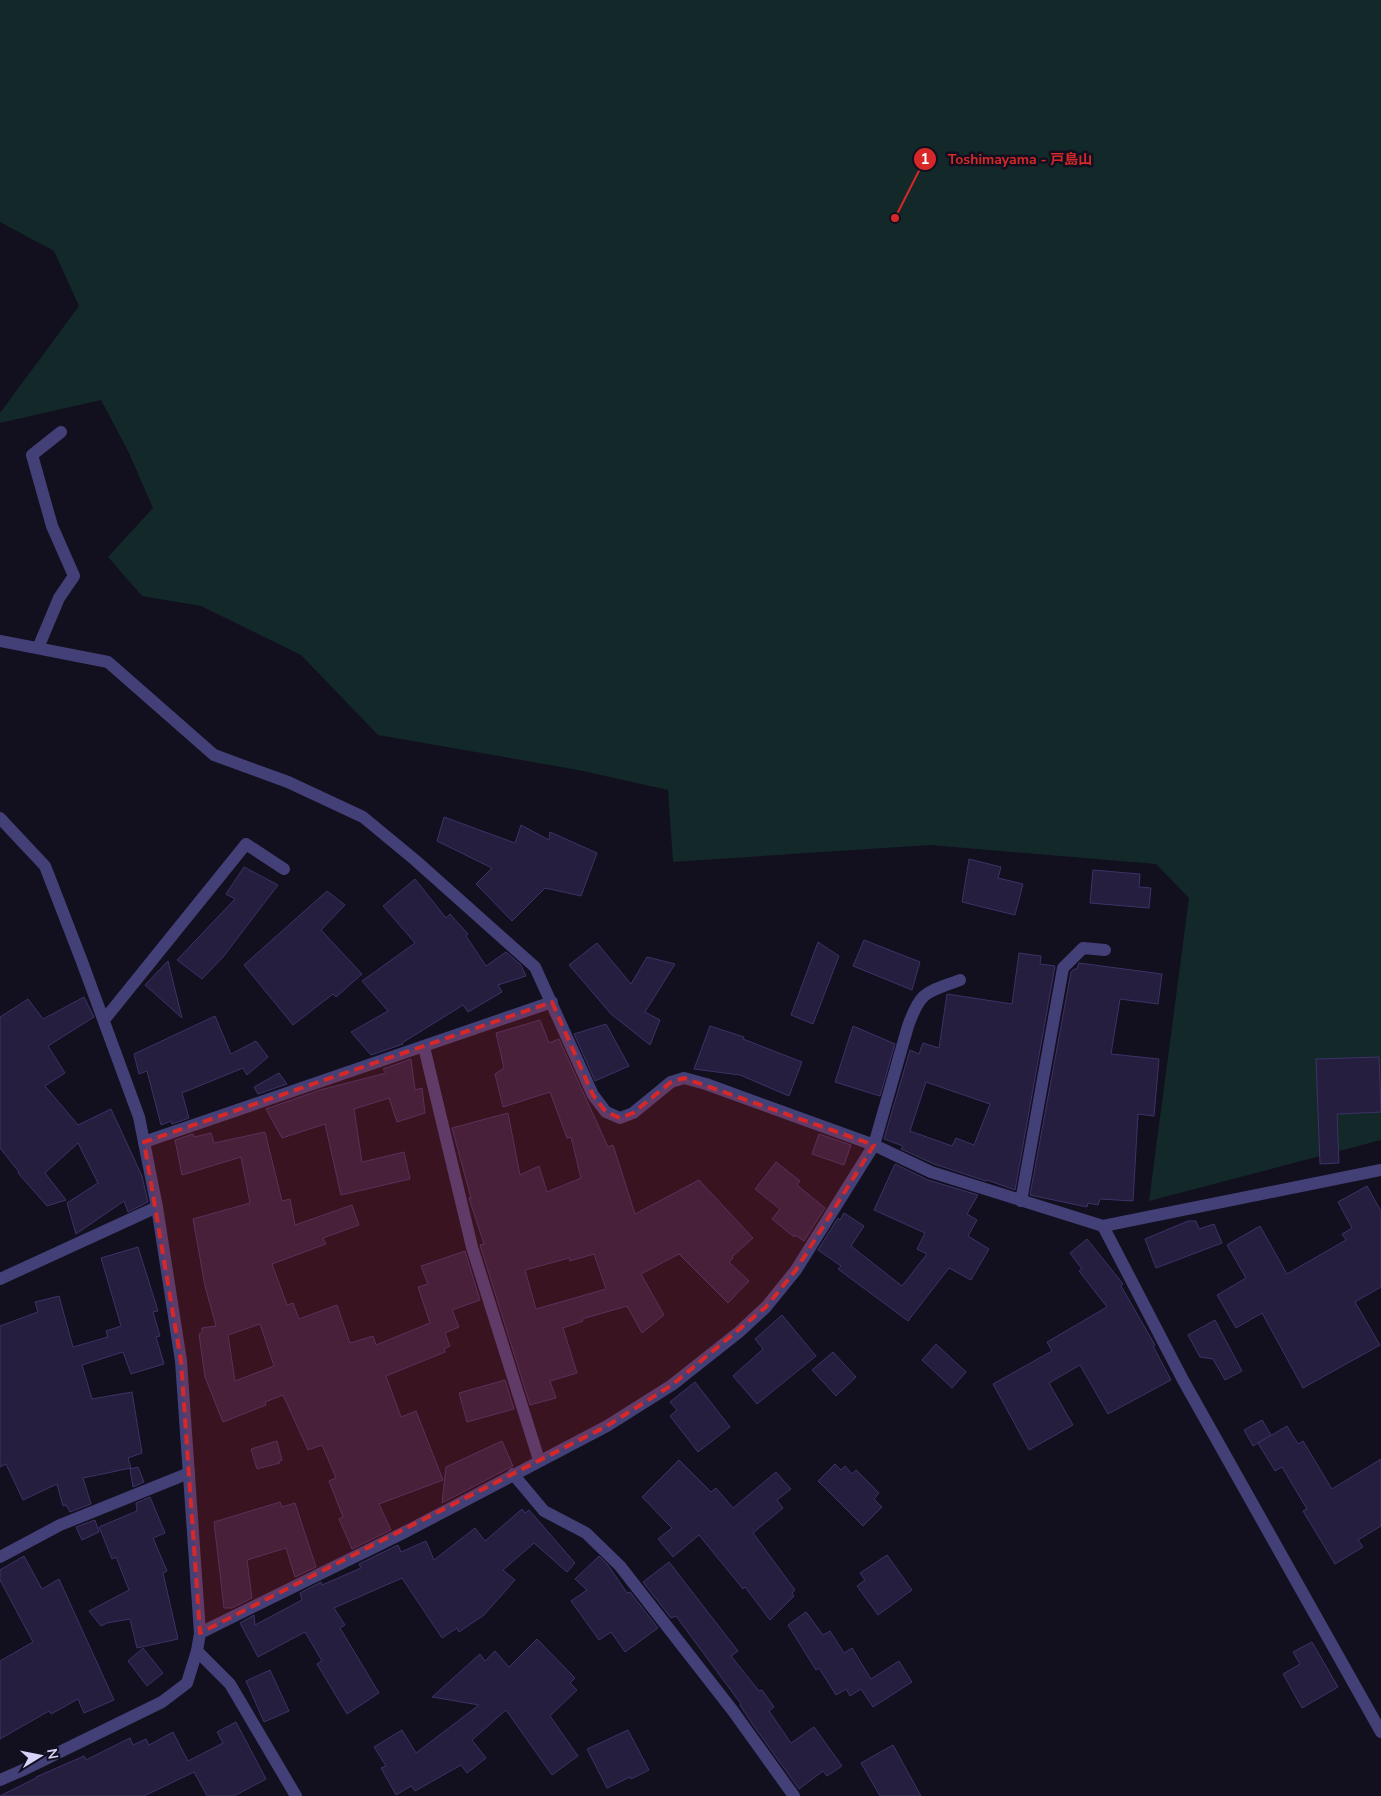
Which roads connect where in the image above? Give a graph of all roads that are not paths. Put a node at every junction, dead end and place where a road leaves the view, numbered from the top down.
1 (61, 432) dead end
2 (0, 641) edge
3 (38, 648) junction
4 (0, 818) edge
5 (284, 869) dead end
6 (1105, 950) dead end
7 (960, 980) dead end
8 (552, 1002) junction
9 (104, 1020) junction
10 (424, 1047) junction
11 (144, 1142) junction
12 (874, 1145) junction
13 (1381, 1170) edge
14 (1021, 1201) junction
15 (157, 1207) junction
16 (1103, 1226) junction
17 (0, 1278) edge
18 (538, 1460) junction
19 (189, 1473) junction
20 (514, 1474) junction
21 (0, 1557) edge
22 (200, 1633) junction
23 (197, 1651) junction
24 (1381, 1732) edge
25 (0, 1780) edge
26 (296, 1796) edge
27 (794, 1796) edge

1 - 3 street
2 - 3 street
3 - 8 street
4 - 9 street
5 - 9 street
6 - 14 street
7 - 12 street
8 - 10 street
8 - 12 street
9 - 11 street
10 - 11 street
10 - 18 street
11 - 15 street
12 - 14 street
12 - 18 street
13 - 16 street
14 - 16 street
15 - 17 street
15 - 19 street
16 - 24 street
18 - 20 street
19 - 21 street
19 - 22 street
20 - 22 street
20 - 27 street
22 - 23 street
23 - 25 street
23 - 26 street

